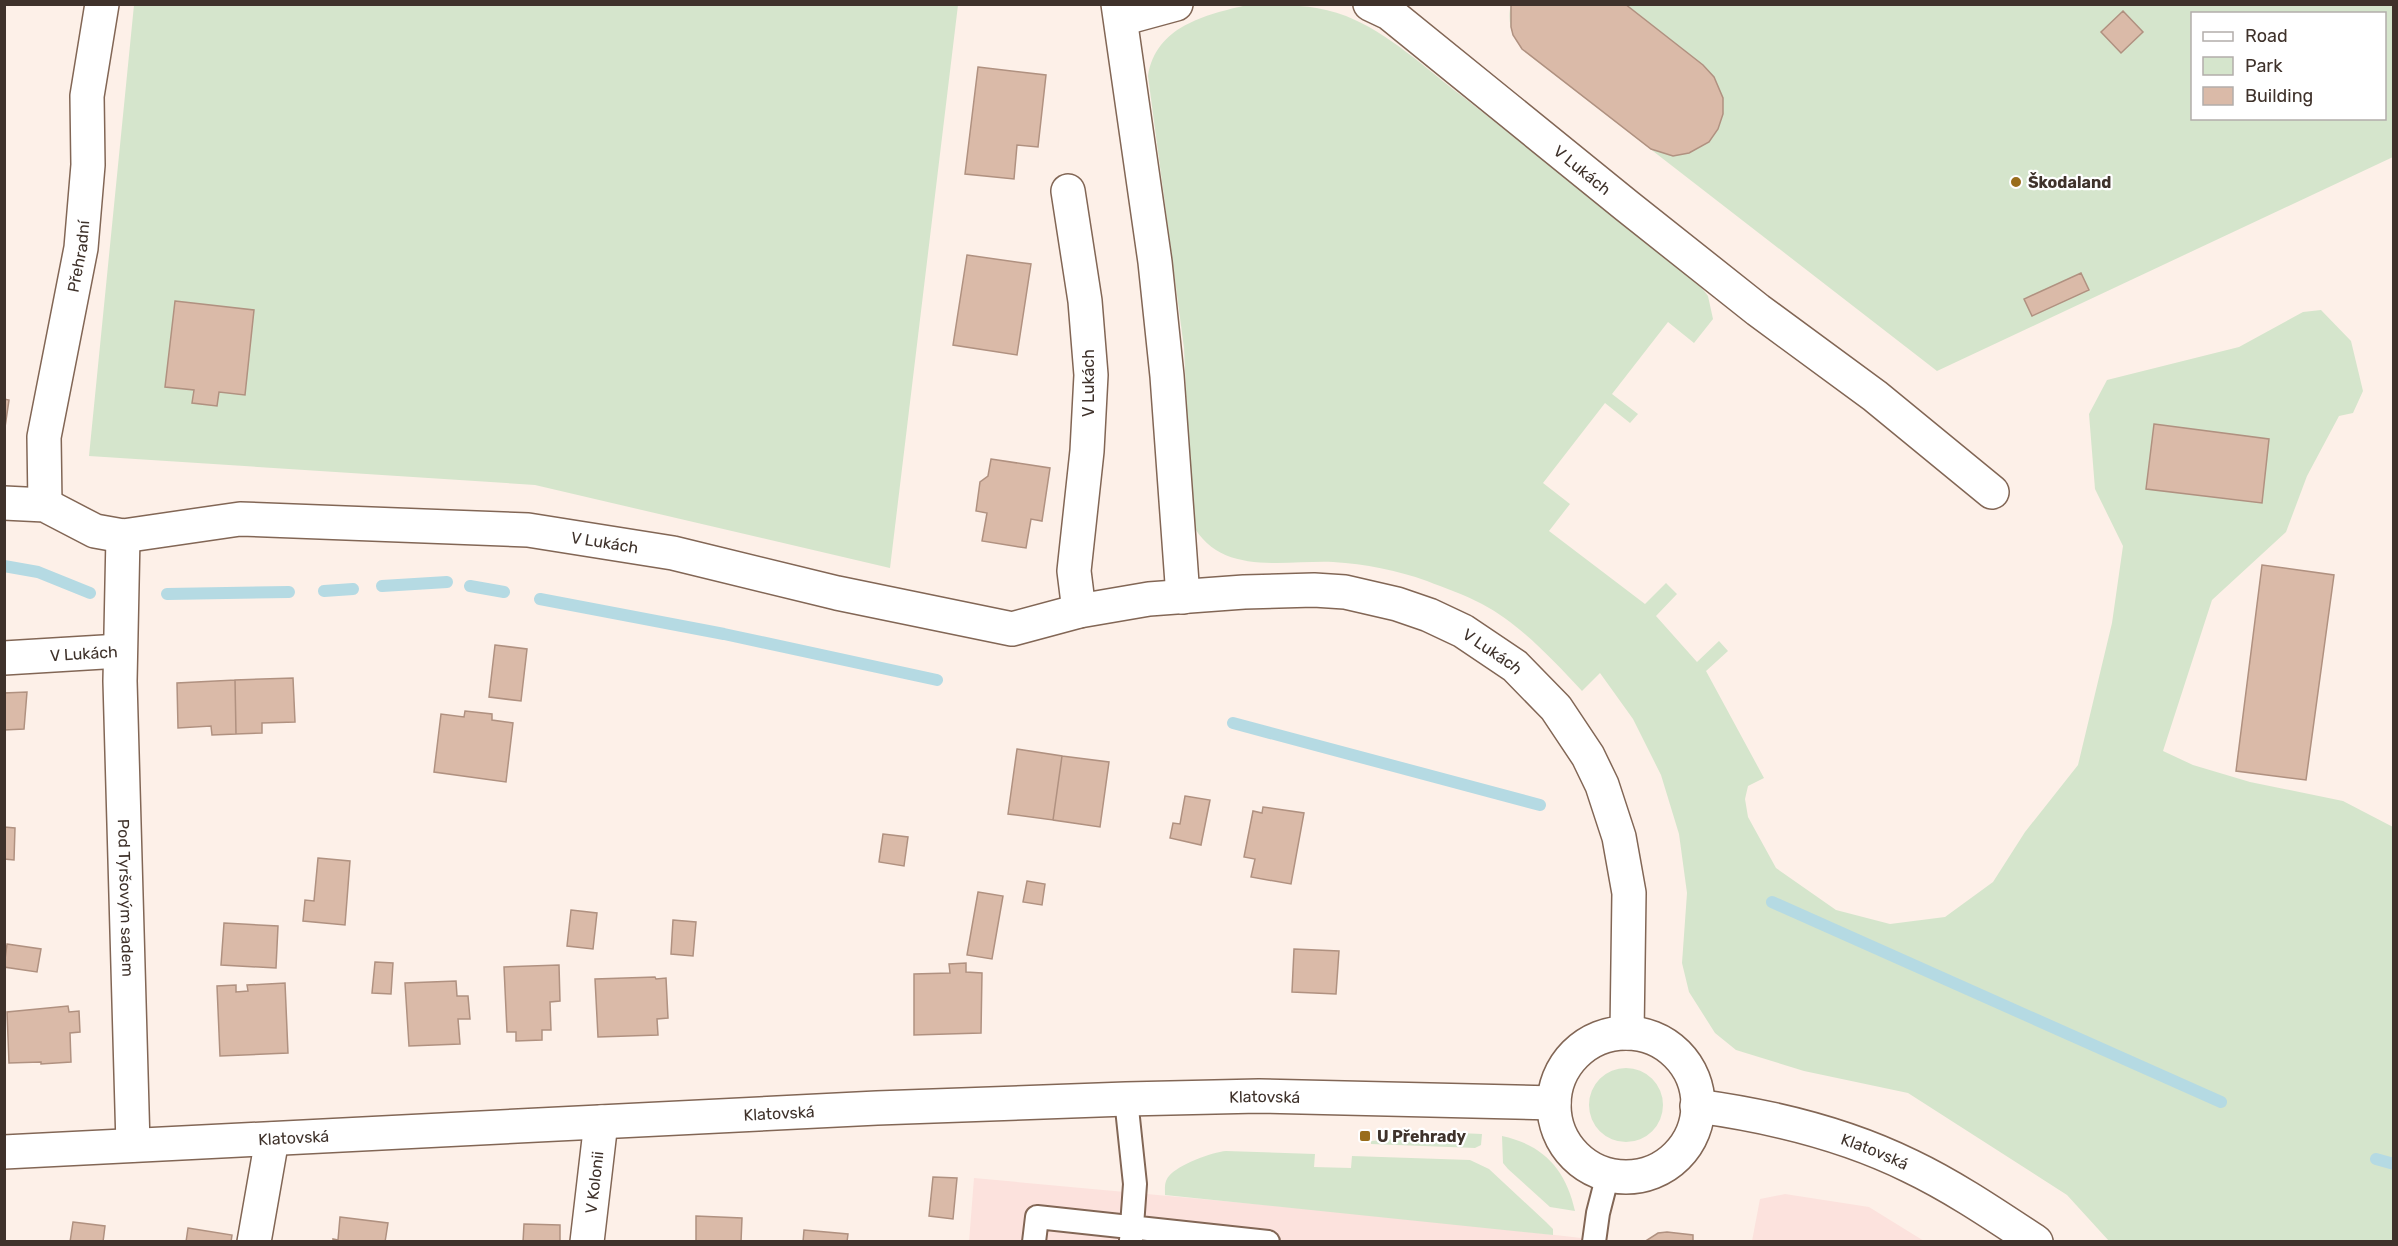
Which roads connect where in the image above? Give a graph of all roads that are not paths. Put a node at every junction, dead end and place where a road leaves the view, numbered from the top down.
1 (102, 4) edge
2 (1176, 4) edge
3 (1370, 4) edge
4 (1120, 12) edge
5 (1068, 191) dead end
6 (1992, 492) dead end
7 (4, 503) edge
8 (45, 505) junction
9 (123, 536) junction
10 (1183, 597) junction
11 (1079, 611) junction
12 (120, 651) junction
13 (4, 658) edge
14 (1627, 1033) junction
15 (1126, 1098) junction
16 (1554, 1103) junction
17 (1697, 1106) junction
18 (602, 1122) junction
19 (272, 1139) junction
20 (133, 1145) junction
21 (4, 1152) edge
22 (1608, 1174) junction
23 (1131, 1234) edge
24 (254, 1242) edge
25 (587, 1242) edge
26 (1034, 1242) edge
27 (1268, 1242) edge
28 (1594, 1242) edge
29 (2036, 1242) edge

1 - 8 street, Přehradní
2 - 4 street
3 - 6 street, V Lukách
4 - 10 street
5 - 11 street, V Lukách
7 - 8 street, V Lukách
8 - 9 street, V Lukách
9 - 11 street, V Lukách
9 - 12 street, V Lukách
10 - 11 street, V Lukách
10 - 14 street, V Lukách
12 - 13 street, V Lukách
12 - 20 street, Pod Tyršovým sadem
14 - 16 street
14 - 17 street
15 - 16 street, Klatovská
15 - 18 street, Klatovská
15 - 23 lane
16 - 22 street
17 - 22 street
17 - 29 street, Klatovská
18 - 19 street, Klatovská
18 - 25 street, V Kolonii
19 - 20 street, Klatovská
19 - 24 street
20 - 21 street, Klatovská
22 - 28 lane
23 - 26 lane
23 - 27 lane

